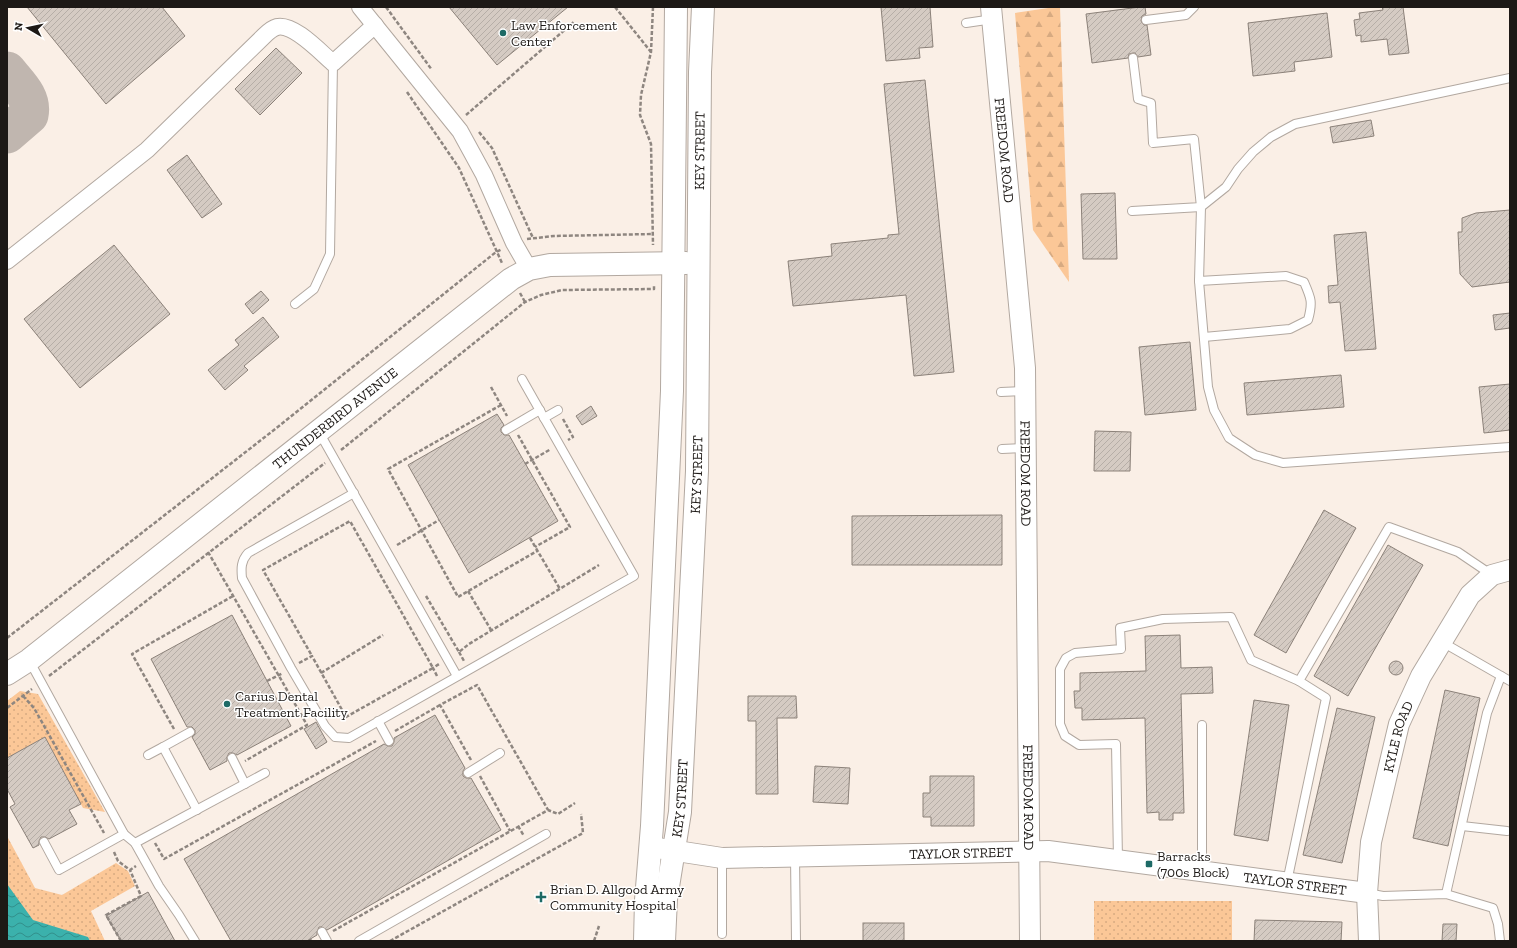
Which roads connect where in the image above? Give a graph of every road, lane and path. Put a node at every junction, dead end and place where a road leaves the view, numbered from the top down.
1 (360, 7) edge
2 (386, 7) edge
3 (615, 7) edge
4 (653, 7) edge
5 (676, 7) edge
6 (703, 7) edge
7 (1194, 7) edge
8 (992, 13) edge
9 (1146, 20) dead end
10 (575, 21) dead end
11 (966, 23) dead end
12 (375, 25) junction
13 (651, 52) junction
14 (1133, 58) dead end
15 (333, 64) junction
16 (433, 71) dead end
17 (1510, 78) edge
18 (405, 89) dead end
19 (468, 119) dead end
20 (475, 128) dead end
21 (1201, 207) junction
22 (1132, 211) dead end
23 (653, 234) junction
24 (7, 261) edge
25 (700, 263) junction
26 (663, 264) junction
27 (529, 269) junction
28 (1198, 281) junction
29 (295, 304) dead end
30 (1204, 337) junction
31 (522, 379) dead end
32 (491, 387) dead end
33 (1026, 391) junction
34 (1001, 392) dead end
35 (501, 405) junction
36 (558, 410) joint
37 (542, 414) junction
38 (510, 428) junction
39 (319, 432) junction
40 (559, 444) junction
41 (1510, 447) edge
42 (1027, 448) junction
43 (1002, 449) dead end
44 (341, 450) junction
45 (333, 456) junction
46 (345, 456) dead end
47 (532, 460) junction
48 (525, 464) dead end
49 (354, 493) junction
50 (439, 520) dead end
51 (421, 531) junction
52 (530, 538) dead end
53 (394, 540) dead end
54 (397, 545) junction
55 (535, 547) junction
56 (537, 551) junction
57 (208, 552) junction
58 (401, 552) dead end
59 (599, 565) dead end
60 (1501, 572) edge
61 (560, 589) junction
62 (468, 591) junction
63 (424, 592) dead end
64 (233, 596) junction
65 (491, 630) junction
66 (383, 635) dead end
67 (7, 638) edge
68 (1441, 641) junction
69 (312, 656) junction
70 (29, 660) junction
71 (291, 668) junction
72 (321, 673) junction
73 (7, 674) edge
74 (278, 675) junction
75 (457, 676) junction
76 (1501, 676) junction
77 (267, 681) dead end
78 (1299, 681) junction
79 (1510, 681) edge
80 (42, 683) junction
81 (23, 696) junction
82 (440, 705) dead end
83 (7, 708) edge
84 (378, 721) junction
85 (1202, 725) dead end
86 (190, 732) dead end
87 (179, 738) junction
88 (388, 738) junction
89 (163, 747) junction
90 (500, 753) dead end
91 (148, 755) dead end
92 (232, 758) dead end
93 (236, 766) junction
94 (468, 772) dead end
95 (266, 773) dead end
96 (245, 784) junction
97 (575, 803) dead end
98 (197, 810) junction
99 (581, 814) dead end
100 (1462, 826) junction
101 (1507, 831) dead end
102 (124, 834) junction
103 (546, 834) dead end
104 (151, 835) junction
105 (44, 842) dead end
106 (109, 842) junction
107 (135, 843) junction
108 (651, 847) junction
109 (674, 851) junction
110 (1029, 851) junction
111 (160, 852) junction
112 (795, 856) junction
113 (722, 858) junction
114 (1118, 860) junction
115 (144, 861) junction
116 (130, 870) junction
117 (1202, 871) junction
118 (1287, 883) junction
119 (1367, 893) junction
120 (1446, 894) junction
121 (599, 926) dead end
122 (722, 934) dead end
123 (325, 936) edge
124 (120, 941) edge
125 (195, 941) edge
126 (359, 941) edge
127 (390, 941) edge
128 (594, 941) edge
129 (645, 941) edge
130 (664, 941) edge
131 (796, 941) edge
132 (1030, 941) edge
133 (1369, 941) edge
134 (1500, 941) edge

1 - 12 street
2 - 16 path
3 - 13 path
4 - 13 path
5 - 26 main road, KEY STREET
6 - 25 main road, KEY STREET
7 - 9 lane
8 - 11 lane
8 - 33 street, FREEDOM ROAD
10 - 19 path
12 - 15 street
12 - 27 street
13 - 23 path
14 - 21 lane
15 - 24 street
15 - 29 lane
17 - 21 lane
18 - 67 path
20 - 23 path
21 - 22 lane
21 - 28 lane
23 - 26 path
25 - 26 main road, THUNDERBIRD AVENUE
25 - 109 main road, KEY STREET
26 - 27 main road, THUNDERBIRD AVENUE
26 - 44 path
26 - 108 main road, KEY STREET
27 - 39 main road, THUNDERBIRD AVENUE
28 - 30 lane
28 - 30 lane
30 - 41 lane
31 - 37 lane
32 - 35 path
33 - 34 lane
33 - 42 street, FREEDOM ROAD
35 - 38 path
35 - 51 path
36 - 37 lane
36 - 40 path
37 - 38 lane
37 - 40 lane
38 - 47 path
39 - 45 lane
39 - 70 main road, THUNDERBIRD AVENUE
40 - 47 path
40 - 75 lane
42 - 43 lane
42 - 110 street, FREEDOM ROAD
44 - 45 path
44 - 46 path
45 - 49 lane
45 - 57 path
47 - 48 path
47 - 55 path
49 - 71 lane
49 - 75 lane
50 - 51 path
51 - 54 path
51 - 62 path
52 - 55 path
53 - 54 path
54 - 58 path
55 - 56 path
56 - 61 path
56 - 62 path
57 - 64 path
57 - 80 path
59 - 61 path
60 - 68 street, KYLE ROAD
60 - 78 lane
61 - 65 path
62 - 65 path
63 - 65 path
64 - 74 path
64 - 87 path
66 - 72 path
68 - 76 lane
68 - 119 street, KYLE ROAD
69 - 71 path
69 - 72 path
69 - 72 path
70 - 73 main road, THUNDERBIRD AVENUE
70 - 80 lane
71 - 74 path
71 - 84 lane
74 - 77 path
74 - 93 path
75 - 84 lane
76 - 79 lane
76 - 100 lane
78 - 114 lane
78 - 118 lane
80 - 81 path
80 - 102 lane
81 - 83 path
81 - 106 path
82 - 88 path
84 - 88 lane
85 - 117 lane
86 - 87 lane
87 - 89 lane
88 - 111 path
89 - 91 lane
89 - 98 lane
90 - 94 lane
92 - 93 lane
93 - 96 lane
95 - 96 lane
96 - 98 lane
97 - 123 path
98 - 104 lane
99 - 127 path
100 - 101 lane
100 - 120 lane
102 - 106 lane
102 - 107 lane
103 - 126 lane
104 - 107 lane
104 - 111 path
105 - 106 lane
106 - 116 path
107 - 115 lane
108 - 109 street, TAYLOR STREET
108 - 129 main road, KEY STREET
109 - 113 street, TAYLOR STREET
109 - 130 main road, KEY STREET
110 - 112 street, TAYLOR STREET
110 - 114 street, TAYLOR STREET
110 - 132 street, FREEDOM ROAD
111 - 115 path
112 - 113 street, TAYLOR STREET
112 - 131 lane
113 - 122 lane
114 - 117 street, TAYLOR STREET
115 - 116 path
115 - 125 lane
116 - 124 path
117 - 118 street, TAYLOR STREET
118 - 119 street, TAYLOR STREET
119 - 120 lane
119 - 133 street, KYLE ROAD
120 - 134 lane
121 - 128 path

